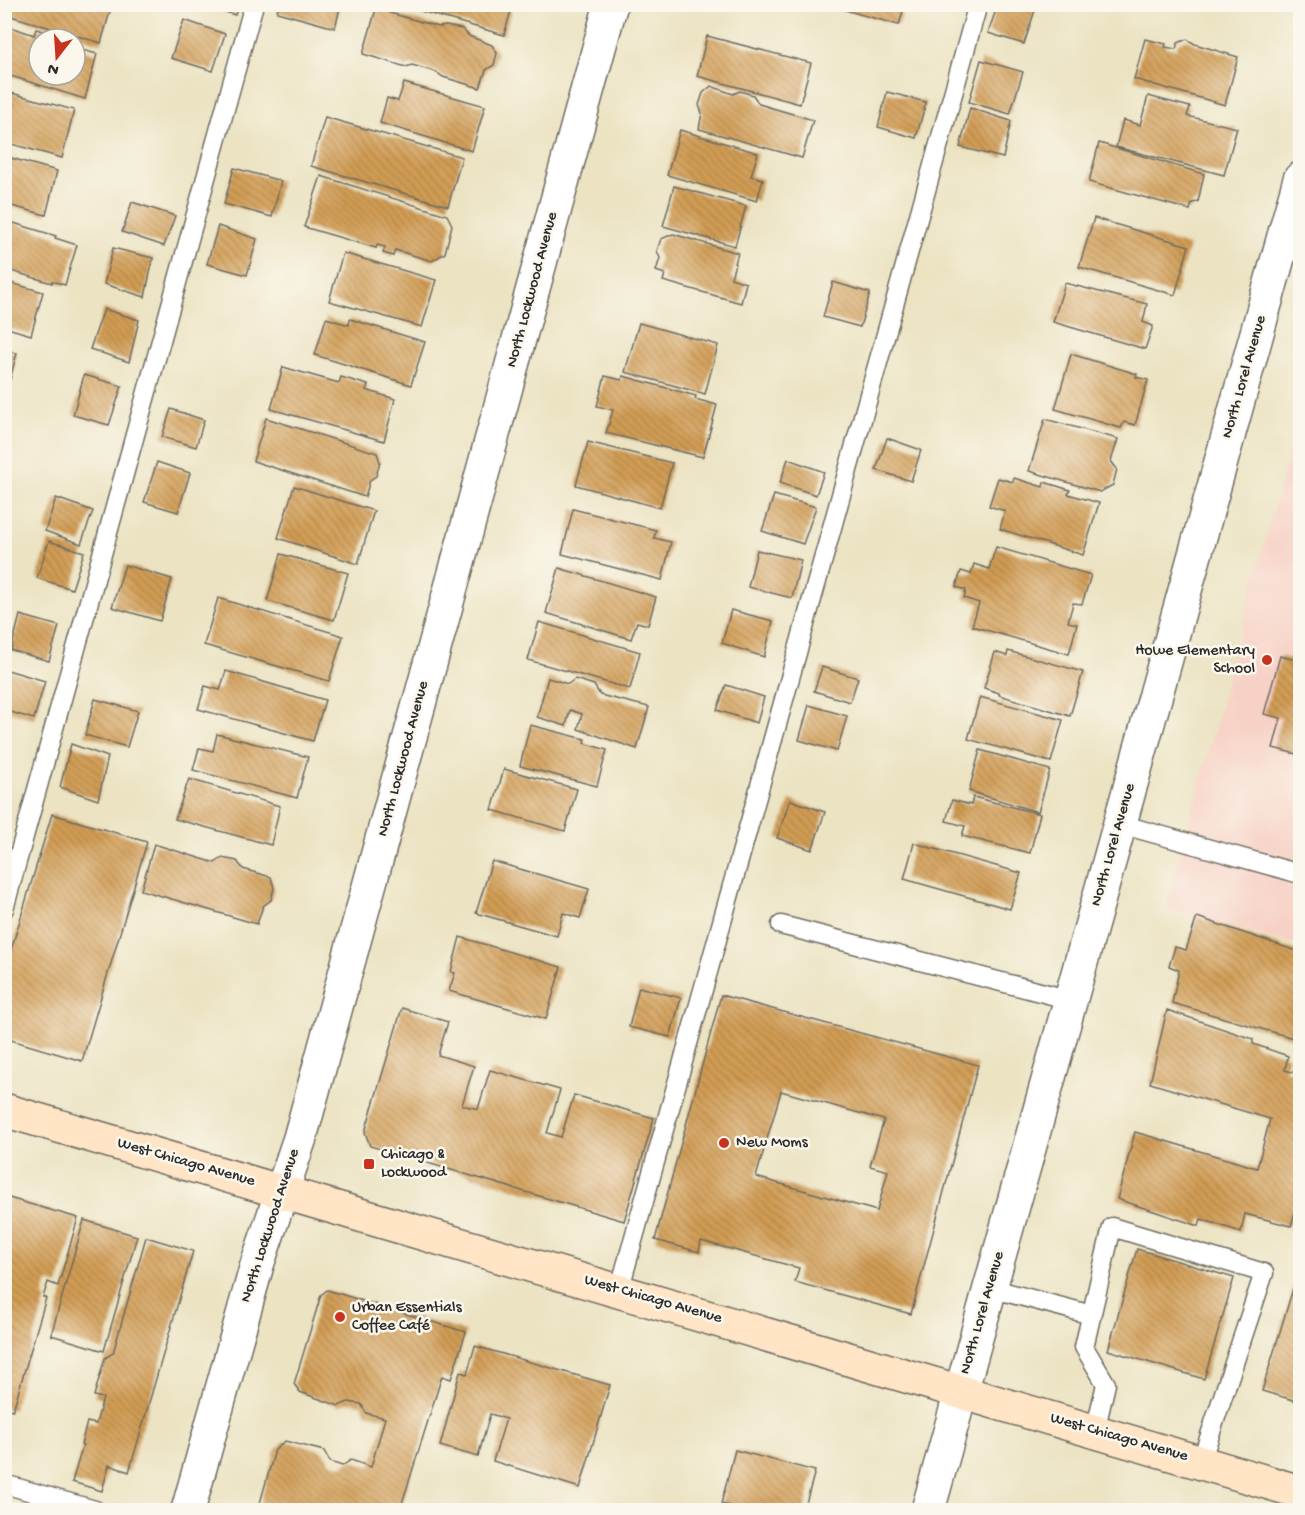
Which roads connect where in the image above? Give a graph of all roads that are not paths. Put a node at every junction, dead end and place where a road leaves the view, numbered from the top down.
1 (254, 4) edge
2 (611, 4) edge
3 (978, 4) edge
4 (1300, 179) edge
5 (1120, 824) junction
6 (1300, 874) edge
7 (4, 909) edge
8 (781, 925) dead end
9 (1071, 1000) junction
10 (4, 1110) edge
11 (281, 1191) junction
12 (990, 1288) junction
13 (619, 1290) junction
14 (1092, 1315) junction
15 (961, 1392) junction
16 (1095, 1431) junction
17 (1201, 1462) junction
18 (4, 1484) edge
19 (1300, 1492) edge
20 (95, 1510) edge
21 (188, 1510) edge
22 (928, 1510) edge

1 - 7 lane
2 - 11 street, North Lockwood Avenue
3 - 13 lane
4 - 5 street, North Lorel Avenue
5 - 6 lane
5 - 9 street, North Lorel Avenue
8 - 9 lane
9 - 12 street, North Lorel Avenue
10 - 11 main road, West Chicago Avenue
11 - 13 main road, West Chicago Avenue
11 - 21 street, North Lockwood Avenue
12 - 14 lane
12 - 15 street, North Lorel Avenue
13 - 15 main road, West Chicago Avenue
14 - 16 lane
14 - 17 lane
15 - 16 main road, West Chicago Avenue
15 - 22 street, North Lorel Avenue
16 - 17 main road, West Chicago Avenue
17 - 19 main road, West Chicago Avenue
18 - 20 lane

